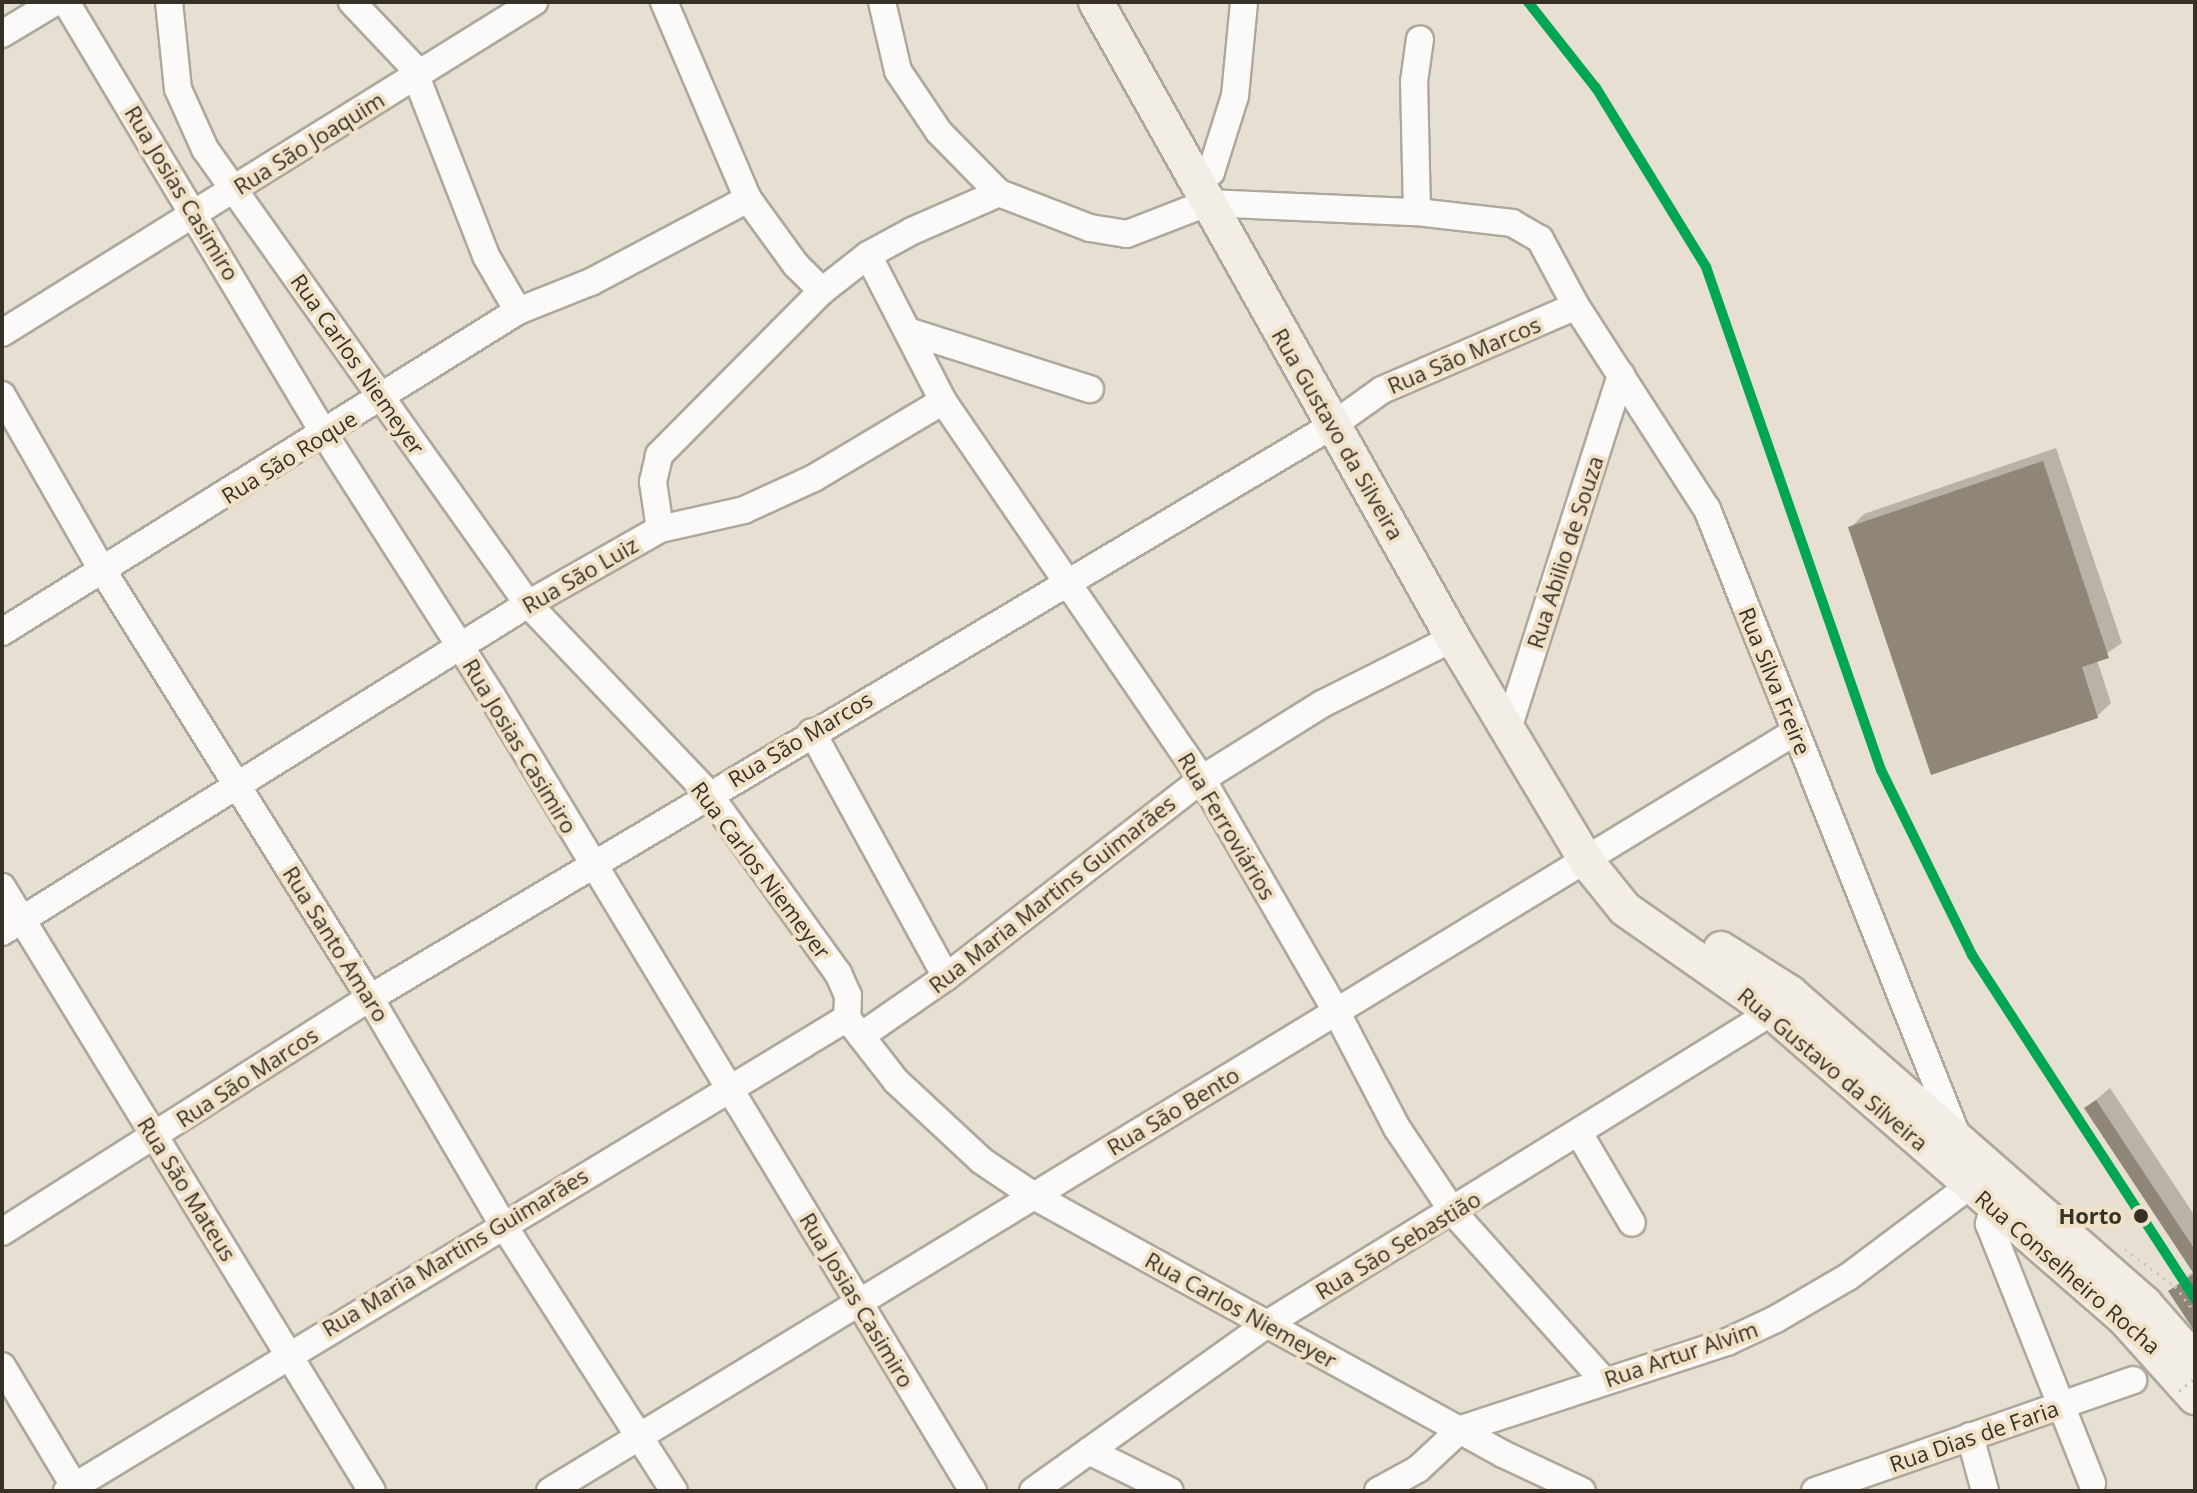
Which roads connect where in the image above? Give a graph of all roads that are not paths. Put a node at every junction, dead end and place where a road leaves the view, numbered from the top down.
1 (55, 2) edge
2 (66, 2) edge
3 (169, 2) edge
4 (352, 2) edge
5 (534, 2) edge
6 (664, 2) edge
7 (882, 2) edge
8 (1096, 2) edge
9 (1244, 2) edge
10 (2, 34) edge
11 (1420, 39) dead end
12 (418, 75) junction
13 (236, 190) junction
14 (999, 193) junction
15 (1203, 193) junction
16 (748, 199) junction
17 (1417, 212) junction
18 (195, 214) junction
19 (868, 255) junction
20 (822, 291) junction
21 (1576, 306) junction
22 (518, 311) junction
23 (908, 331) junction
24 (2, 333) edge
25 (1621, 375) junction
26 (1090, 389) dead end
27 (2, 395) edge
28 (382, 398) junction
29 (943, 401) junction
30 (1333, 425) junction
31 (325, 435) junction
32 (660, 529) junction
33 (103, 571) junction
34 (1064, 581) junction
35 (528, 604) junction
36 (2, 632) edge
37 (1453, 638) junction
38 (461, 650) junction
39 (1508, 729) junction
40 (812, 732) junction
41 (1795, 732) junction
42 (1202, 779) junction
43 (238, 788) junction
44 (708, 793) junction
45 (1587, 862) junction
46 (592, 865) junction
47 (2, 887) edge
48 (12, 926) edge
49 (946, 977) junction
50 (370, 998) junction
51 (1336, 1011) junction
52 (1772, 1012) junction
53 (854, 1027) junction
54 (726, 1088) junction
55 (1579, 1133) junction
56 (154, 1137) junction
57 (1961, 1147) junction
58 (1034, 1196) junction
59 (1982, 1196) junction
60 (1454, 1213) junction
61 (502, 1223) junction
62 (1632, 1223) dead end
63 (2, 1232) edge
64 (859, 1303) junction
65 (1267, 1324) junction
66 (288, 1353) junction
67 (2195, 1361) edge
68 (2, 1366) edge
69 (2133, 1380) dead end
70 (1604, 1381) junction
71 (2187, 1394) edge
72 (2059, 1407) junction
73 (1461, 1429) junction
74 (640, 1436) junction
75 (1970, 1436) junction
76 (1089, 1451) junction
77 (2092, 1483) dead end
78 (73, 1490) edge
79 (372, 1491) edge
80 (550, 1491) edge
81 (674, 1491) edge
82 (973, 1491) edge
83 (1033, 1491) edge
84 (1170, 1491) edge
85 (1378, 1491) edge
86 (1582, 1491) edge
87 (1815, 1491) edge
88 (1985, 1491) edge

1 - 10 street
2 - 18 street, Rua Josias Casimiro
3 - 13 street, Rua Carlos Niemeyer
4 - 12 street
5 - 12 street, Rua São Joaquim
6 - 16 street
7 - 14 street
8 - 15 main road, Rua Gustavo da Silveira
9 - 15 street
11 - 17 street
12 - 13 street, Rua São Joaquim
12 - 22 street
13 - 18 street, Rua São Joaquim
13 - 28 street, Rua Carlos Niemeyer
14 - 15 street
14 - 19 street, Rua São Luiz
15 - 17 street
15 - 30 main road, Rua Gustavo da Silveira
16 - 20 street
16 - 22 street, Rua São Roque
17 - 21 street, Rua Silva Freire
18 - 24 street, Rua São Joaquim
18 - 31 street, Rua Josias Casimiro
19 - 20 street, Rua São Luiz
19 - 23 street, Rua Ferroviários
20 - 32 street, Rua São Luiz
21 - 25 street, Rua Silva Freire
21 - 30 street, Rua São Marcos
22 - 28 street, Rua São Roque
23 - 26 street
23 - 29 street, Rua Ferroviários
25 - 39 street, Rua Abilio de Souza
25 - 41 street, Rua Silva Freire
27 - 33 street, Rua Santo Amaro
28 - 31 street, Rua São Roque
28 - 35 street, Rua Carlos Niemeyer
29 - 32 street
29 - 34 street, Rua Ferroviários
30 - 34 street, Rua São Marcos
30 - 37 main road, Rua Gustavo da Silveira
31 - 33 street, Rua São Roque
31 - 38 street, Rua Josias Casimiro
32 - 35 street, Rua São Luiz
33 - 36 street, Rua São Roque
33 - 43 street, Rua Santo Amaro
34 - 40 street, Rua São Marcos
34 - 42 street, Rua Ferroviários
35 - 38 street, Rua São Luiz
35 - 44 street, Rua Carlos Niemeyer
37 - 39 main road, Rua Gustavo da Silveira
37 - 42 street, Rua Maria Martins Guimarães
38 - 43 street, Rua São Luiz
38 - 46 street, Rua Josias Casimiro
39 - 45 main road, Rua Gustavo da Silveira
40 - 44 street, Rua São Marcos
40 - 49 street
41 - 45 street, Rua São Bento
41 - 57 street, Rua Silva Freire
42 - 49 street, Rua Maria Martins Guimarães
42 - 51 street, Rua Ferroviários
43 - 48 street, Rua São Luiz
43 - 50 street, Rua Santo Amaro
44 - 46 street, Rua São Marcos
44 - 53 street, Rua Carlos Niemeyer
45 - 51 street, Rua São Bento
45 - 52 main road, Rua Gustavo da Silveira
45 - 57 main road, Rua Gustavo da Silveira
46 - 50 street, Rua São Marcos
46 - 54 street, Rua Josias Casimiro
47 - 48 street, Rua São Mateus
48 - 56 street, Rua São Mateus
49 - 53 street, Rua Maria Martins Guimarães
50 - 56 street, Rua São Marcos
50 - 61 street, Rua Santo Amaro
51 - 58 street, Rua São Bento
51 - 60 street, Rua Ferroviários
52 - 55 street, Rua São Sebastião
52 - 59 main road, Rua Gustavo da Silveira
53 - 54 street, Rua Maria Martins Guimarães
53 - 58 street, Rua Carlos Niemeyer
54 - 61 street, Rua Maria Martins Guimarães
54 - 64 street, Rua Josias Casimiro
55 - 60 street, Rua São Sebastião
55 - 62 street
56 - 63 street, Rua São Marcos
56 - 66 street, Rua São Mateus
57 - 67 main road, Rua Conselheiro Rocha
58 - 64 street, Rua São Bento
58 - 65 street, Rua Carlos Niemeyer
59 - 70 street, Rua Artur Alvim
59 - 71 main road, Rua Conselheiro Rocha
59 - 72 street
60 - 65 street, Rua São Sebastião
60 - 70 street, Rua Ferroviários
61 - 66 street, Rua Maria Martins Guimarães
61 - 74 street, Rua Santo Amaro
64 - 74 street, Rua São Bento
64 - 82 street, Rua Josias Casimiro
65 - 73 street, Rua Carlos Niemeyer
65 - 76 street, Rua São Sebastião
66 - 78 street, Rua Maria Martins Guimarães
66 - 79 street, Rua São Mateus
68 - 78 street
69 - 72 street, Rua Dias de Faria
70 - 73 street, Rua Artur Alvim
72 - 75 street, Rua Dias de Faria
72 - 77 street
73 - 85 street, Rua Artur Alvim
73 - 86 street, Rua Carlos Niemeyer
74 - 80 street, Rua São Bento
74 - 81 street, Rua Santo Amaro
75 - 87 street, Rua Dias de Faria
75 - 88 street
76 - 83 street, Rua São Sebastião
76 - 84 street

